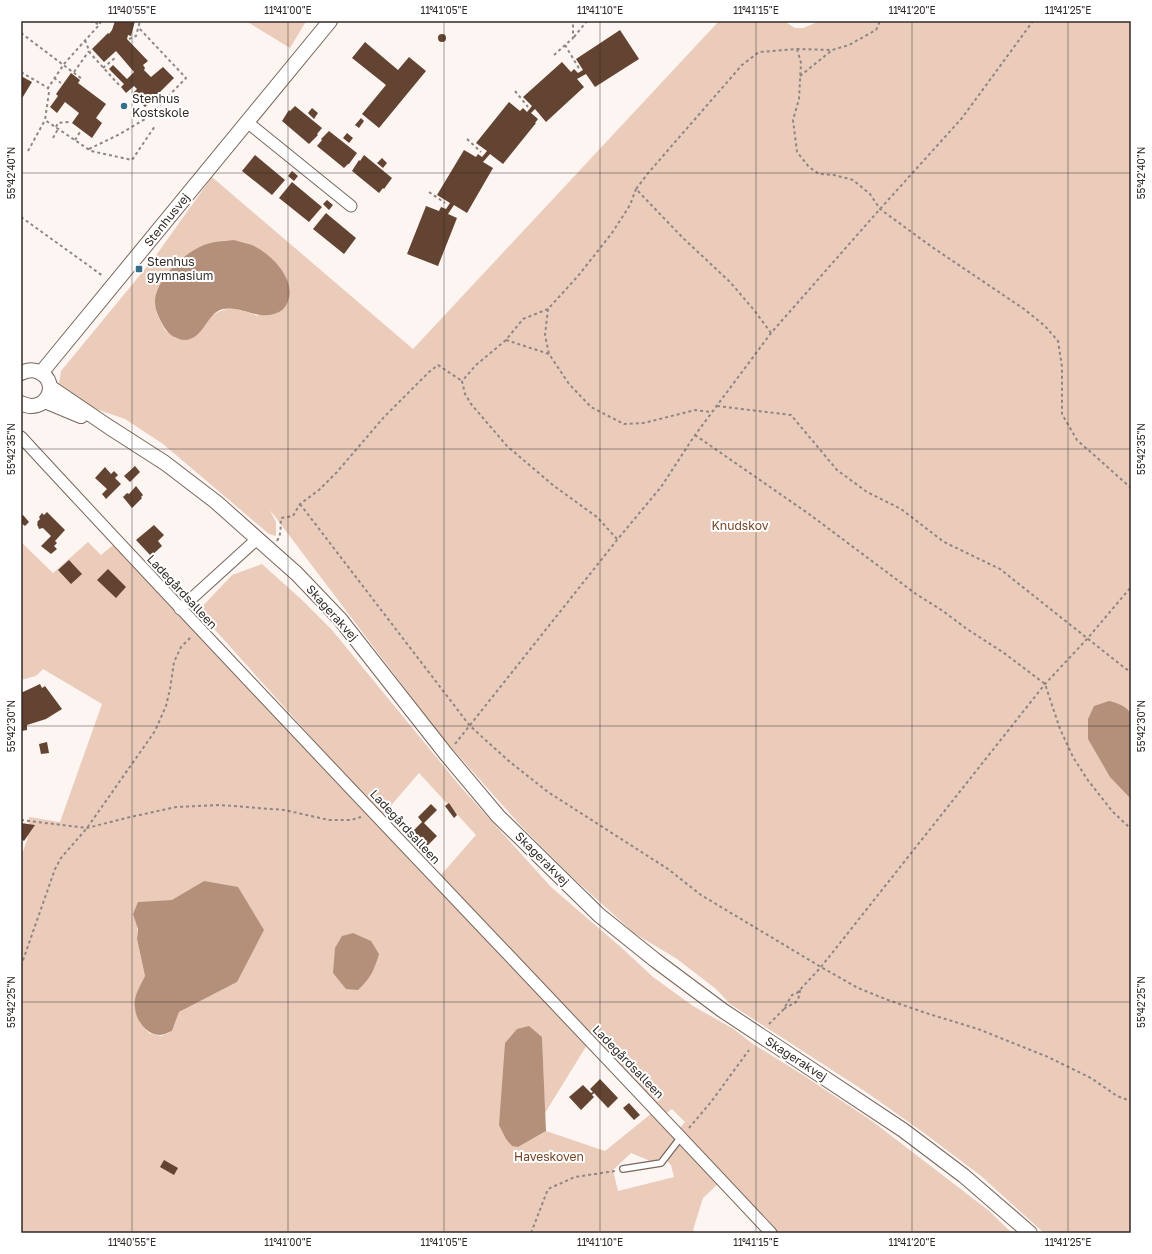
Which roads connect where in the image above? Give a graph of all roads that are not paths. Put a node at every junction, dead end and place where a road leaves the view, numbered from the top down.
1 (330, 21) edge
2 (247, 122) junction
3 (351, 206) dead end
4 (22, 372) edge
5 (41, 373) junction
6 (50, 387) junction
7 (45, 401) junction
8 (23, 406) edge
9 (109, 427) junction
10 (21, 437) edge
11 (257, 539) junction
12 (180, 609) junction
13 (681, 1137) junction
14 (623, 1169) road end
15 (771, 1233) edge
16 (1030, 1233) edge

1 - 2 street, Stenhusvej
2 - 3 street
2 - 5 street, Stenhusvej
4 - 5 street
5 - 6 street
6 - 7 street
6 - 9 street, Skagerakvej
7 - 8 street
7 - 9 street, Skagerakvej
9 - 11 street, Skagerakvej
10 - 12 street, Ladegårdsalleen
11 - 12 street
11 - 16 street, Skagerakvej
12 - 13 street, Ladegårdsalleen
13 - 14 lane
13 - 15 street, Ladegårdsalleen

